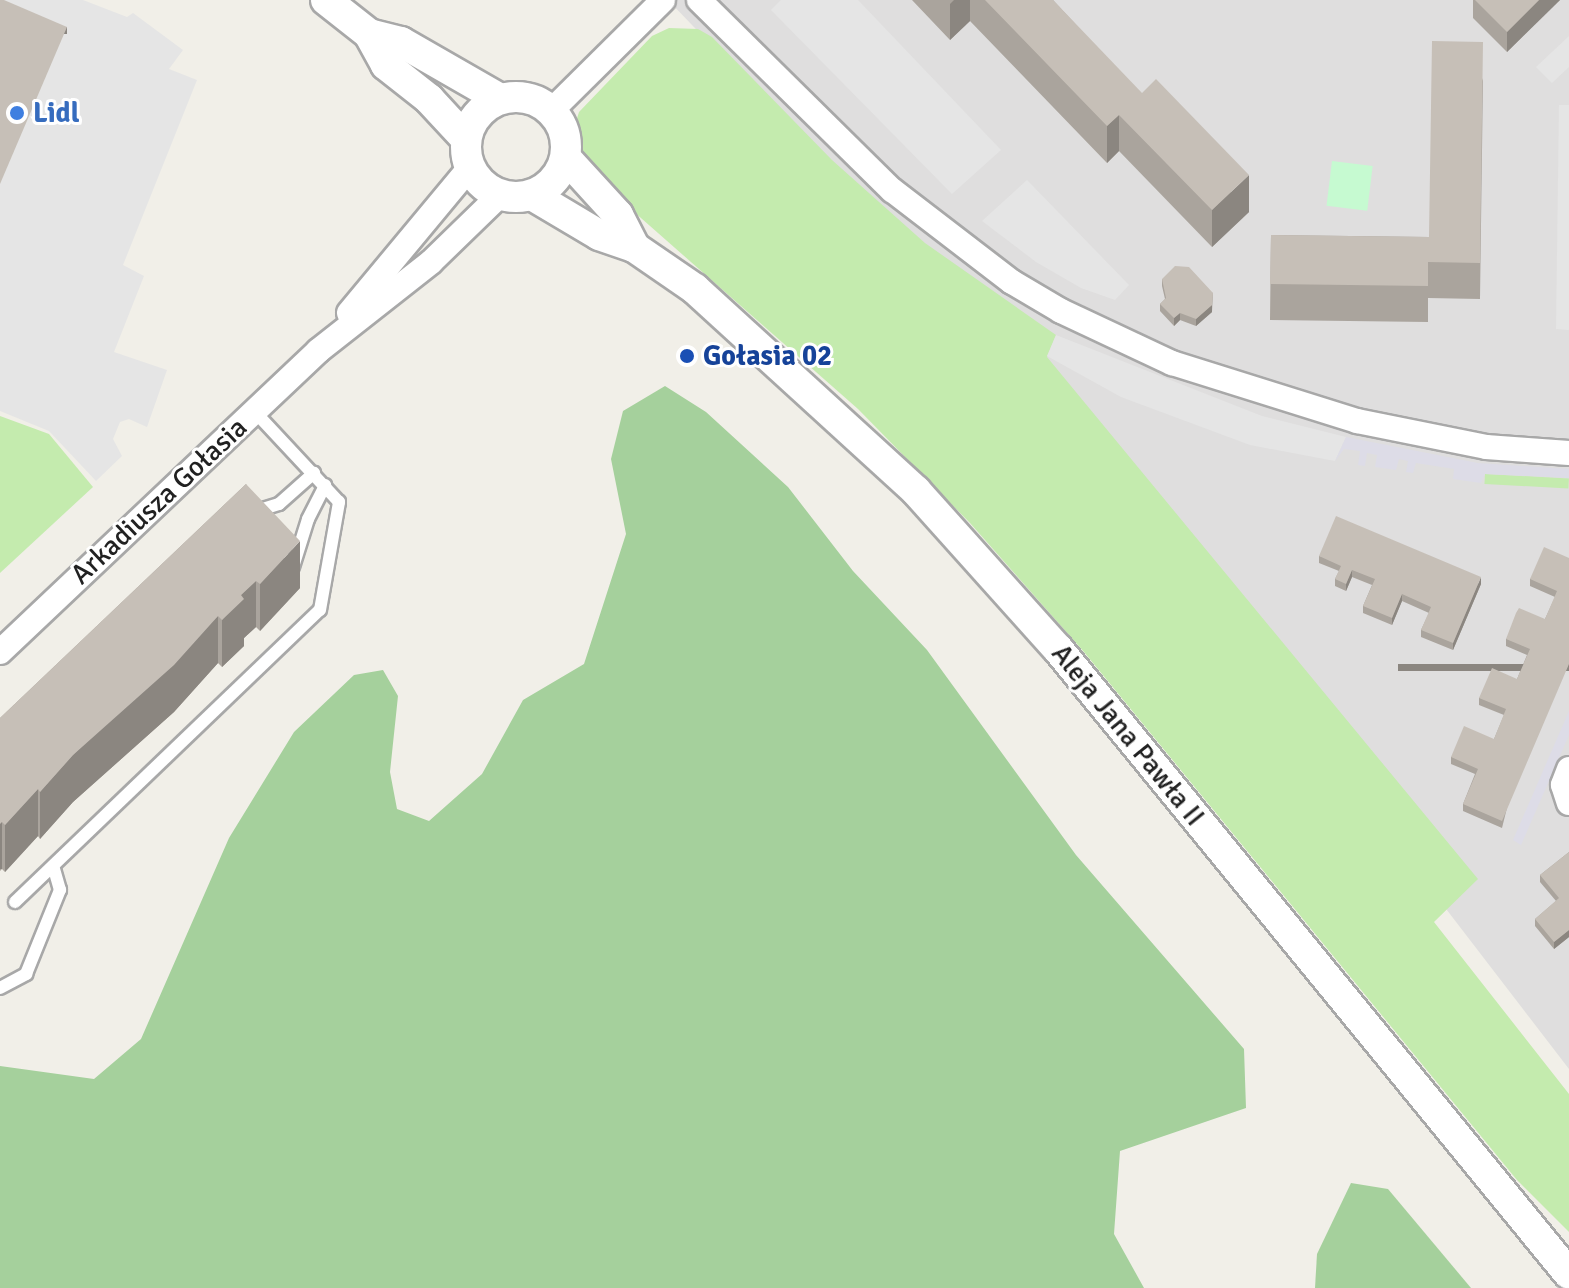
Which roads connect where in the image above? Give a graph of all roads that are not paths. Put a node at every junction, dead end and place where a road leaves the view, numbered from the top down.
1 (326, 0) edge
2 (663, 0) edge
3 (699, 0) edge
4 (369, 34) junction
5 (500, 99) junction
6 (552, 110) junction
7 (468, 153) junction
8 (566, 158) junction
9 (500, 195) junction
10 (532, 195) junction
11 (634, 247) junction
12 (318, 351) junction
13 (254, 411) junction
14 (1569, 453) edge
15 (314, 473) junction
16 (325, 485) junction
17 (241, 520) edge
18 (287, 574) edge
19 (0, 652) edge
20 (1569, 769) edge
21 (1568, 801) edge
22 (53, 866) junction
23 (15, 902) dead end
24 (0, 988) edge
25 (1569, 1274) edge

1 - 4 street
2 - 6 street
3 - 14 street
4 - 5 street
4 - 7 street
5 - 6 street
5 - 7 street
6 - 8 street
7 - 9 street
7 - 12 street, Arkadiusza Gołasia
8 - 10 street
8 - 11 street, Aleja Jana Pawła II
9 - 10 street
9 - 12 street, Arkadiusza Gołasia
10 - 11 street, Aleja Jana Pawła II
11 - 25 street, Aleja Jana Pawła II
12 - 13 street, Arkadiusza Gołasia
13 - 15 lane
13 - 19 street, Arkadiusza Gołasia
15 - 16 lane
15 - 17 lane
16 - 18 lane
16 - 22 lane
20 - 21 street
22 - 23 lane
22 - 24 lane

